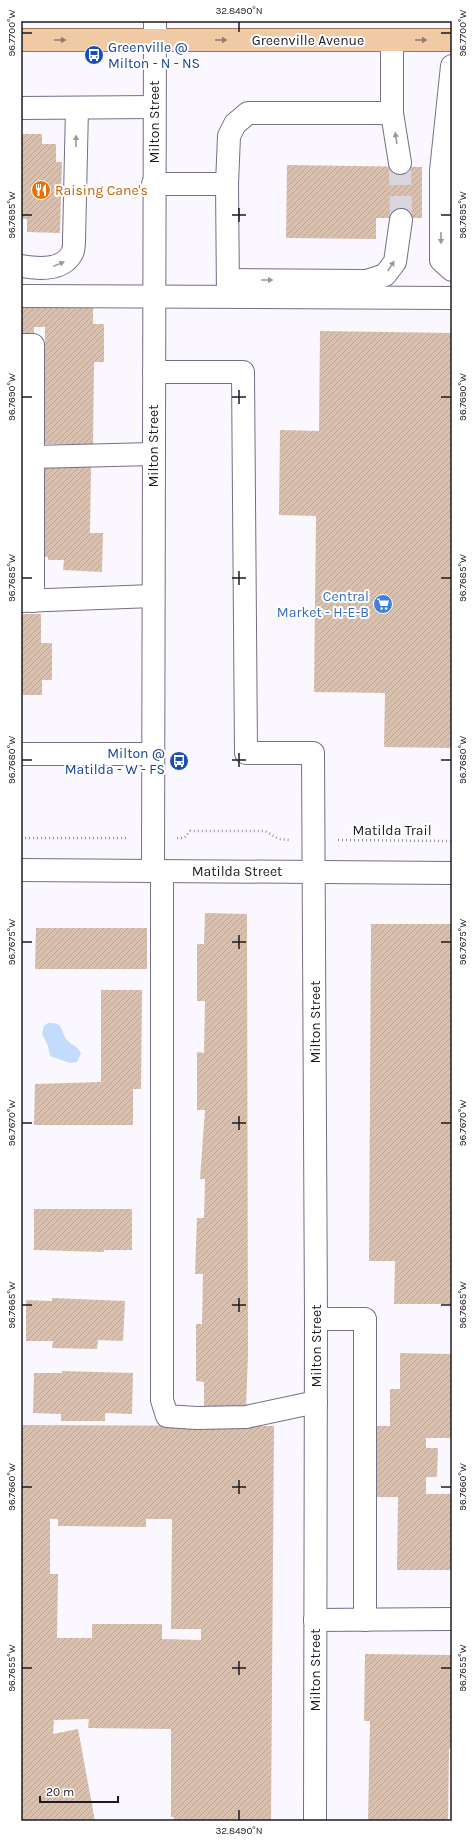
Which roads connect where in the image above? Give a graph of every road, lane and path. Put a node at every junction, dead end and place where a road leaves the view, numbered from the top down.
1 (155, 31) edge
2 (21, 40) edge
3 (392, 40) junction
4 (452, 40) edge
5 (452, 66) edge
6 (154, 107) junction
7 (21, 108) edge
8 (77, 108) junction
9 (392, 113) junction
10 (400, 163) tunnel mouth
11 (447, 171) edge
12 (154, 184) junction
13 (227, 184) junction
14 (400, 220) tunnel mouth
15 (21, 266) edge
16 (452, 270) edge
17 (228, 288) junction
18 (21, 296) edge
19 (154, 296) junction
20 (452, 298) edge
21 (21, 345) edge
22 (154, 372) junction
23 (153, 454) junction
24 (32, 457) junction
25 (153, 596) junction
26 (27, 601) edge
27 (21, 754) edge
28 (154, 754) junction
29 (21, 838) edge
30 (127, 838) dead end
31 (184, 838) dead end
32 (279, 839) dead end
33 (332, 840) dead end
34 (452, 841) edge
35 (21, 870) edge
36 (157, 871) junction
37 (314, 871) junction
38 (452, 873) edge
39 (316, 1319) junction
40 (316, 1402) junction
41 (452, 1619) edge
42 (315, 1620) junction
43 (365, 1620) junction
44 (315, 1821) edge

2 -> 1 main road, Greenville Avenue
1 -> 3 main road, Greenville Avenue
1 - 6 street, Milton Street
3 -> 4 main road, Greenville Avenue
3 - 9 street
5 - 11 street
6 - 8 street
6 - 12 street, Milton Street
7 - 8 street
15 -> 8 street
10 -> 9 street
9 - 13 street
11 -> 16 street
12 - 13 street
12 - 19 street, Milton Street
13 - 17 street
17 -> 14 street
17 - 19 street
17 - 20 street
18 - 19 street
19 - 22 street, Milton Street
21 - 24 street
22 - 23 street, Milton Street
22 - 37 street, Milton Street
23 - 24 street
23 - 25 street, Milton Street
24 - 26 street
25 - 26 street
25 - 28 street, Milton Street
27 - 28 street
28 - 36 street, Milton Street
29 - 30 path
31 - 32 path
33 - 34 path, Matilda Trail
35 - 36 street, Matilda Street
36 - 37 street, Matilda Street
36 - 40 street, Milton Street
37 - 38 street, Matilda Street
37 - 39 street, Milton Street
39 - 40 street, Milton Street
39 - 43 street
40 - 42 street, Milton Street
41 - 43 street
42 - 43 street
42 - 44 street, Milton Street

